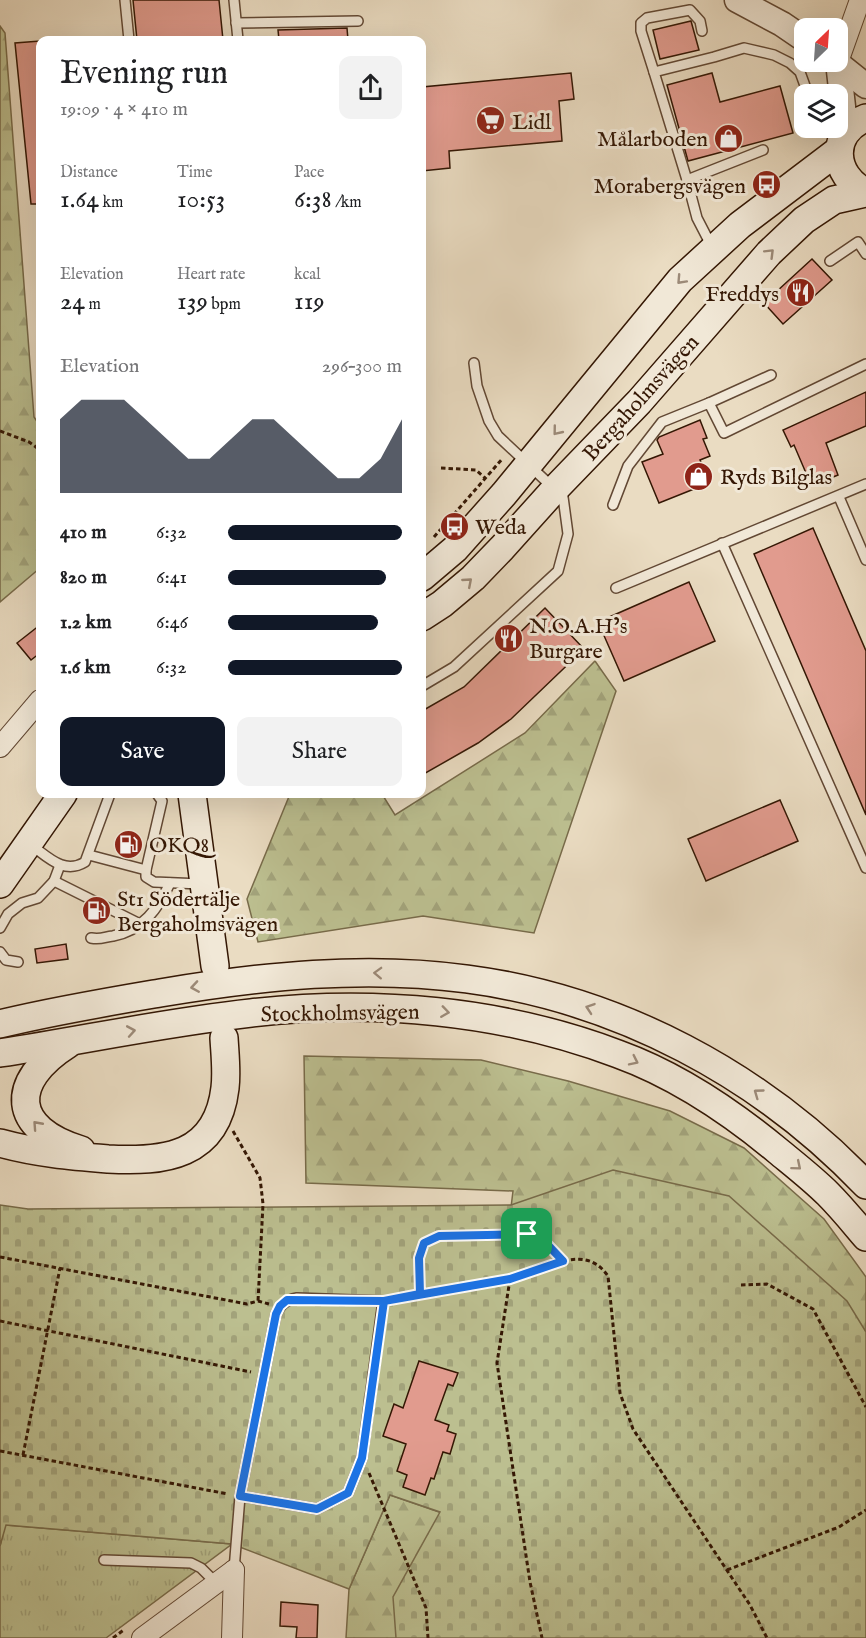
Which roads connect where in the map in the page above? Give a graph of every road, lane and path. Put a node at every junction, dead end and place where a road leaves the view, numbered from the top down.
1 (125, 0) edge
2 (234, 0) edge
3 (737, 0) edge
4 (860, 0) edge
5 (358, 21) dead end
6 (236, 23) junction
7 (702, 32) dead end
8 (794, 32) edge
9 (848, 32) edge
10 (129, 36) edge
11 (238, 36) edge
12 (848, 71) edge
13 (654, 72) junction
14 (839, 72) edge
15 (804, 84) edge
16 (866, 86) edge
17 (850, 134) edge
18 (762, 150) dead end
19 (687, 180) junction
20 (866, 192) edge
21 (713, 249) junction
22 (866, 254) edge
23 (830, 261) dead end
24 (474, 363) dead end
25 (866, 364) edge
26 (771, 375) dead end
27 (709, 403) junction
28 (0, 431) edge
29 (36, 447) edge
30 (520, 457) junction
31 (441, 468) dead end
32 (484, 477) junction
33 (866, 484) edge
34 (555, 489) junction
35 (838, 496) junction
36 (613, 505) dead end
37 (432, 539) dead end
38 (722, 543) junction
39 (866, 560) edge
40 (426, 574) edge
41 (616, 588) dead end
42 (426, 614) edge
43 (426, 684) edge
44 (36, 705) edge
45 (0, 747) edge
46 (60, 798) edge
47 (107, 798) edge
48 (160, 798) edge
49 (192, 798) edge
50 (89, 855) junction
51 (16, 859) edge
52 (60, 865) junction
53 (866, 868) edge
54 (146, 870) junction
55 (54, 881) junction
56 (170, 883) junction
57 (0, 884) edge
58 (203, 884) junction
59 (142, 925) junction
60 (0, 928) edge
61 (91, 938) dead end
62 (0, 952) edge
63 (18, 962) dead end
64 (215, 966) dead end
65 (0, 1011) edge
66 (37, 1015) junction
67 (0, 1024) edge
68 (224, 1038) dead end
69 (74, 1041) junction
70 (0, 1053) edge
71 (230, 1126) dead end
72 (0, 1143) edge
73 (108, 1158) junction
74 (866, 1185) edge
75 (866, 1237) edge
76 (0, 1257) edge
77 (563, 1261) junction
78 (60, 1268) junction
79 (510, 1279) junction
80 (741, 1285) dead end
81 (420, 1294) junction
82 (384, 1301) junction
83 (0, 1321) edge
84 (49, 1330) junction
85 (264, 1374) junction
86 (866, 1407) edge
87 (0, 1451) edge
88 (23, 1455) junction
89 (362, 1458) junction
90 (240, 1496) junction
91 (866, 1510) edge
92 (104, 1560) dead end
93 (234, 1570) junction
94 (727, 1570) junction
95 (216, 1583) junction
96 (142, 1638) edge
97 (232, 1638) edge
98 (428, 1638) edge
99 (542, 1638) edge
100 (767, 1638) edge

1 - 10 lane
2 - 6 lane
3 - 8 street
4 - 9 street
5 - 6 lane
6 - 11 lane
7 - 13 lane
12 - 16 street
13 - 15 lane
13 - 19 lane
14 - 17 street
17 - 20 main road
17 - 21 main road, Bergaholmsvägen
18 - 19 lane
19 - 21 lane
34 -> 20 main road, Bergaholmsvägen
21 -> 30 main road, Bergaholmsvägen
22 - 23 lane
24 - 30 lane
25 - 27 lane
26 - 27 lane
27 - 36 lane
28 - 29 path
30 - 32 path
30 - 34 lane
30 - 40 main road, Bergaholmsvägen
31 - 32 path
32 - 37 path
33 - 35 lane
42 -> 34 main road, Bergaholmsvägen
34 - 43 lane
35 - 38 lane
35 - 39 lane
38 - 41 lane
38 - 53 lane
44 - 45 street
46 - 51 main road
47 - 50 lane
48 - 54 lane
49 - 58 main road
50 - 52 lane
50 - 54 lane
51 - 52 lane
51 - 57 main road
52 - 55 lane
54 - 56 lane
55 - 59 lane
55 - 60 lane
56 - 58 lane
56 - 59 lane
58 - 64 main road
59 - 61 lane
62 - 63 lane
65 - 66 main road
66 - 67 main road, Stockholmsvägen
74 -> 66 main road, Stockholmsvägen
68 - 73 main road
69 - 70 main road, Stockholmsvägen
73 -> 69 main road
69 -> 75 main road, Stockholmsvägen
71 - 78 path
72 - 73 main road
76 - 78 path
77 - 79 path
77 - 81 path
77 - 94 path
78 - 84 path
79 - 81 path
79 - 99 path
80 - 86 path
81 - 82 path
82 - 85 lane
82 - 89 lane
83 - 84 path
84 - 85 path
84 - 88 path
85 - 90 lane
87 - 88 path
88 - 90 path
89 - 90 lane
89 - 98 path
90 - 93 lane
91 - 94 path
92 - 95 lane
93 - 95 street
93 - 97 street
94 - 100 path
95 - 96 street

